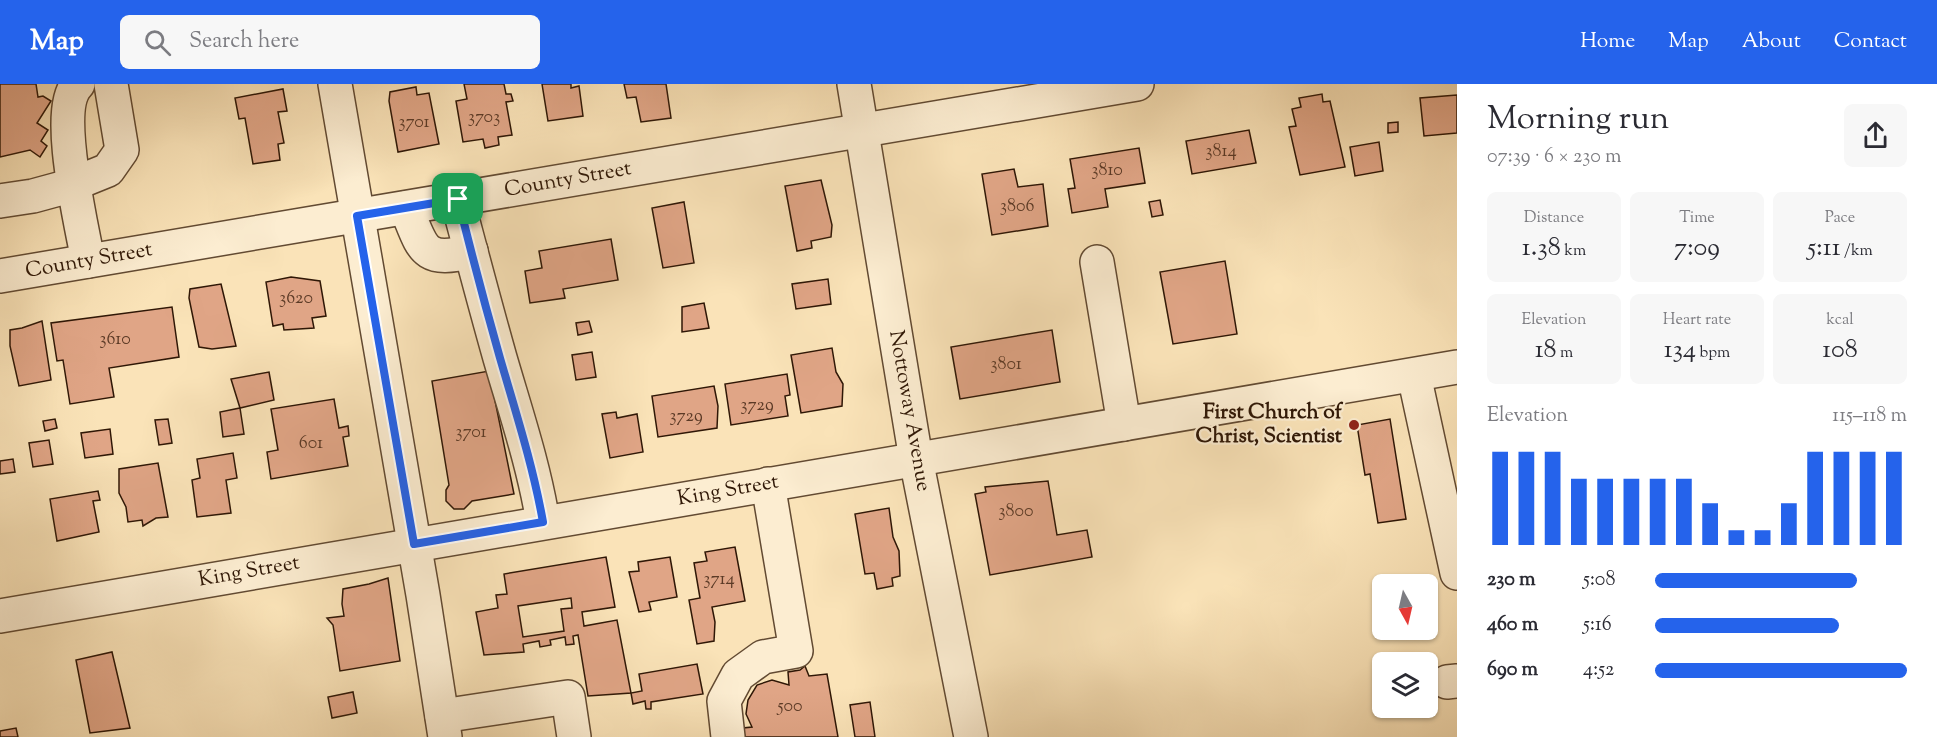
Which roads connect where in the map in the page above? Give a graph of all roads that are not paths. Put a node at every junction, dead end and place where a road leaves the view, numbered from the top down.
1 (78, 84) edge
2 (111, 84) edge
3 (335, 84) edge
4 (854, 84) edge
5 (1137, 84) edge
6 (862, 131) junction
7 (74, 183) junction
8 (458, 199) junction
9 (0, 201) edge
10 (406, 207) junction
11 (357, 216) junction
12 (471, 251) junction
13 (88, 261) junction
14 (1097, 262) dead end
15 (0, 276) edge
16 (1457, 367) edge
17 (1414, 375) junction
18 (1124, 424) junction
19 (916, 459) junction
20 (768, 484) junction
21 (543, 522) junction
22 (414, 544) junction
23 (1457, 573) edge
24 (0, 616) edge
25 (444, 727) edge
26 (574, 737) edge
27 (728, 737) edge
28 (971, 737) edge

1 - 7 street
2 - 7 street
3 - 11 street
4 - 6 street, Nottoway Avenue
5 - 6 street, County Street
6 - 8 street, County Street
6 - 19 street, Nottoway Avenue
7 - 9 street
7 - 13 street
8 - 10 street, County Street
8 - 12 street
10 - 11 street, County Street
10 - 12 street
11 - 13 street, County Street
11 - 22 street
12 - 21 street
13 - 15 street, County Street
14 - 18 street
16 - 17 street, King Street
17 - 18 street, King Street
17 - 23 street
18 - 19 street, King Street
19 - 20 street, King Street
19 - 28 street, Nottoway Avenue
20 - 21 street, King Street
20 - 27 street
21 - 22 street, King Street
22 - 24 street, King Street
22 - 25 street
25 - 26 street

